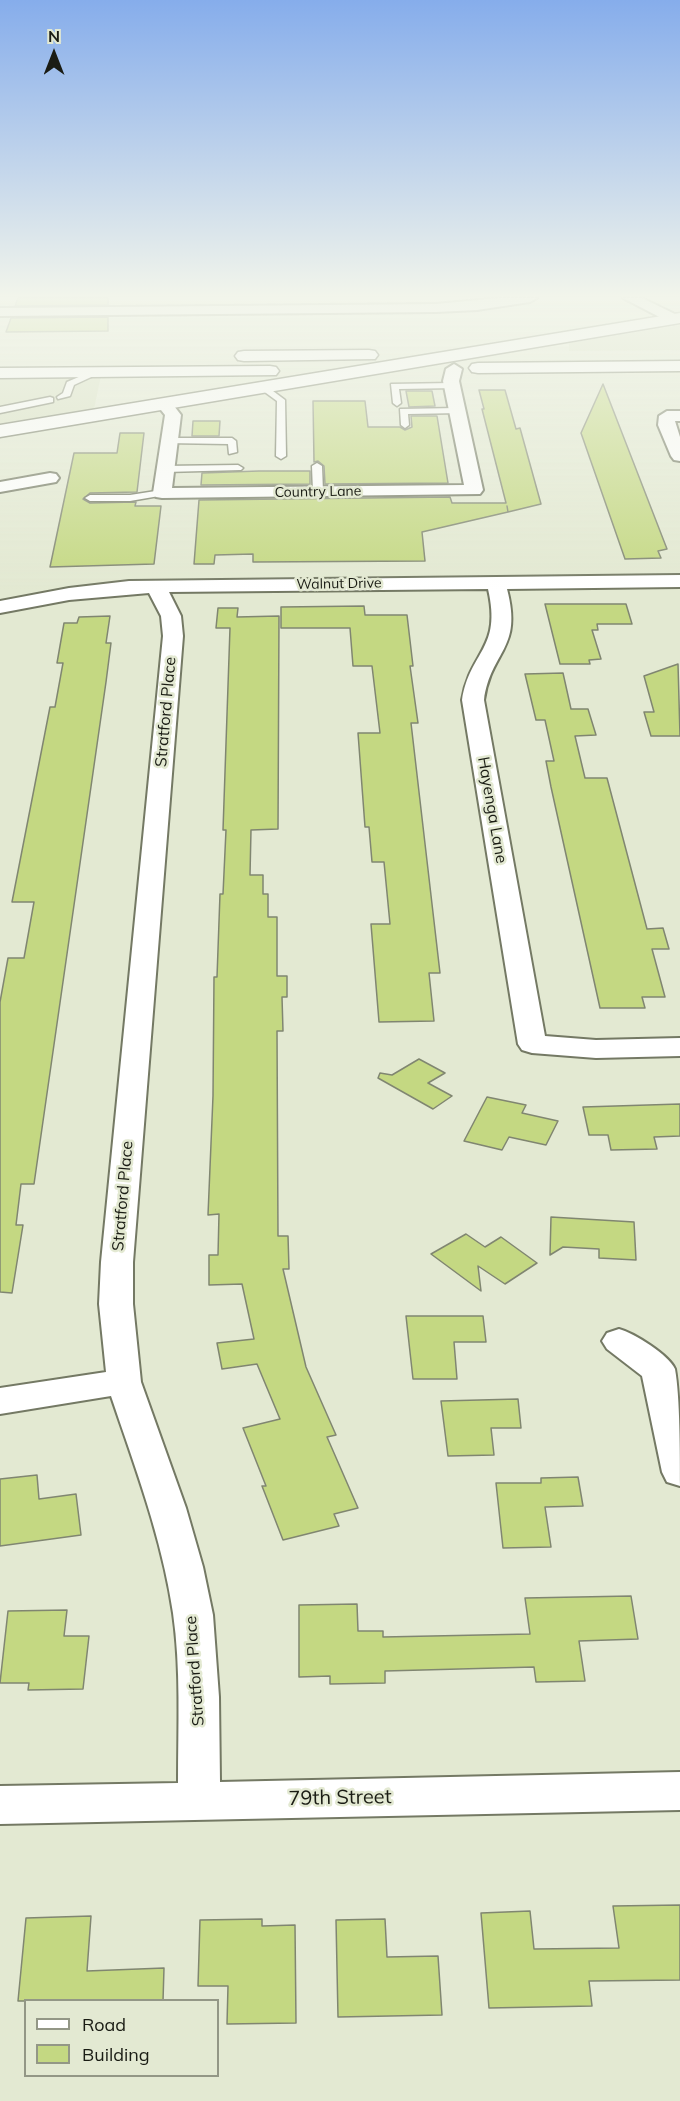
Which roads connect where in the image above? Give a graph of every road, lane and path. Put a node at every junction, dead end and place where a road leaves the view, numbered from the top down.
1 (218, 396) edge
2 (276, 396) edge
3 (396, 396) edge
4 (455, 396) edge
5 (50, 400) dead end
6 (397, 403) dead end
7 (165, 405) junction
8 (0, 410) edge
9 (457, 411) junction
10 (680, 416) edge
11 (405, 425) dead end
12 (0, 431) edge
13 (169, 441) junction
14 (232, 452) dead end
15 (281, 456) dead end
16 (680, 456) edge
17 (317, 466) dead end
18 (238, 468) dead end
19 (165, 469) junction
20 (50, 478) dead end
21 (0, 487) edge
22 (318, 492) junction
23 (162, 493) junction
24 (90, 498) dead end
25 (680, 581) edge
26 (496, 583) junction
27 (156, 586) junction
28 (0, 607) edge
29 (680, 1047) edge
30 (619, 1341) dead end
31 (124, 1382) junction
32 (0, 1401) edge
33 (680, 1472) edge
34 (680, 1791) edge
35 (199, 1801) junction
36 (0, 1805) edge

1 - 7 main road
2 - 15 lane
3 - 6 lane
4 - 9 street
5 - 8 lane
7 - 12 main road
7 - 13 street
9 - 11 lane
9 - 22 street, Country Lane
10 - 16 street
13 - 14 lane
13 - 19 street
17 - 22 lane
18 - 19 lane
19 - 23 street
20 - 21 street
22 - 23 street, Country Lane
23 - 24 lane
25 - 26 street, Walnut Drive
26 - 27 street, Walnut Drive
26 - 29 street, Hayenga Lane
27 - 28 street, Walnut Drive
27 - 31 street, Stratford Place
30 - 33 street
31 - 32 street
31 - 35 street, Stratford Place
34 - 35 street, 79th Street
35 - 36 street, 79th Street

